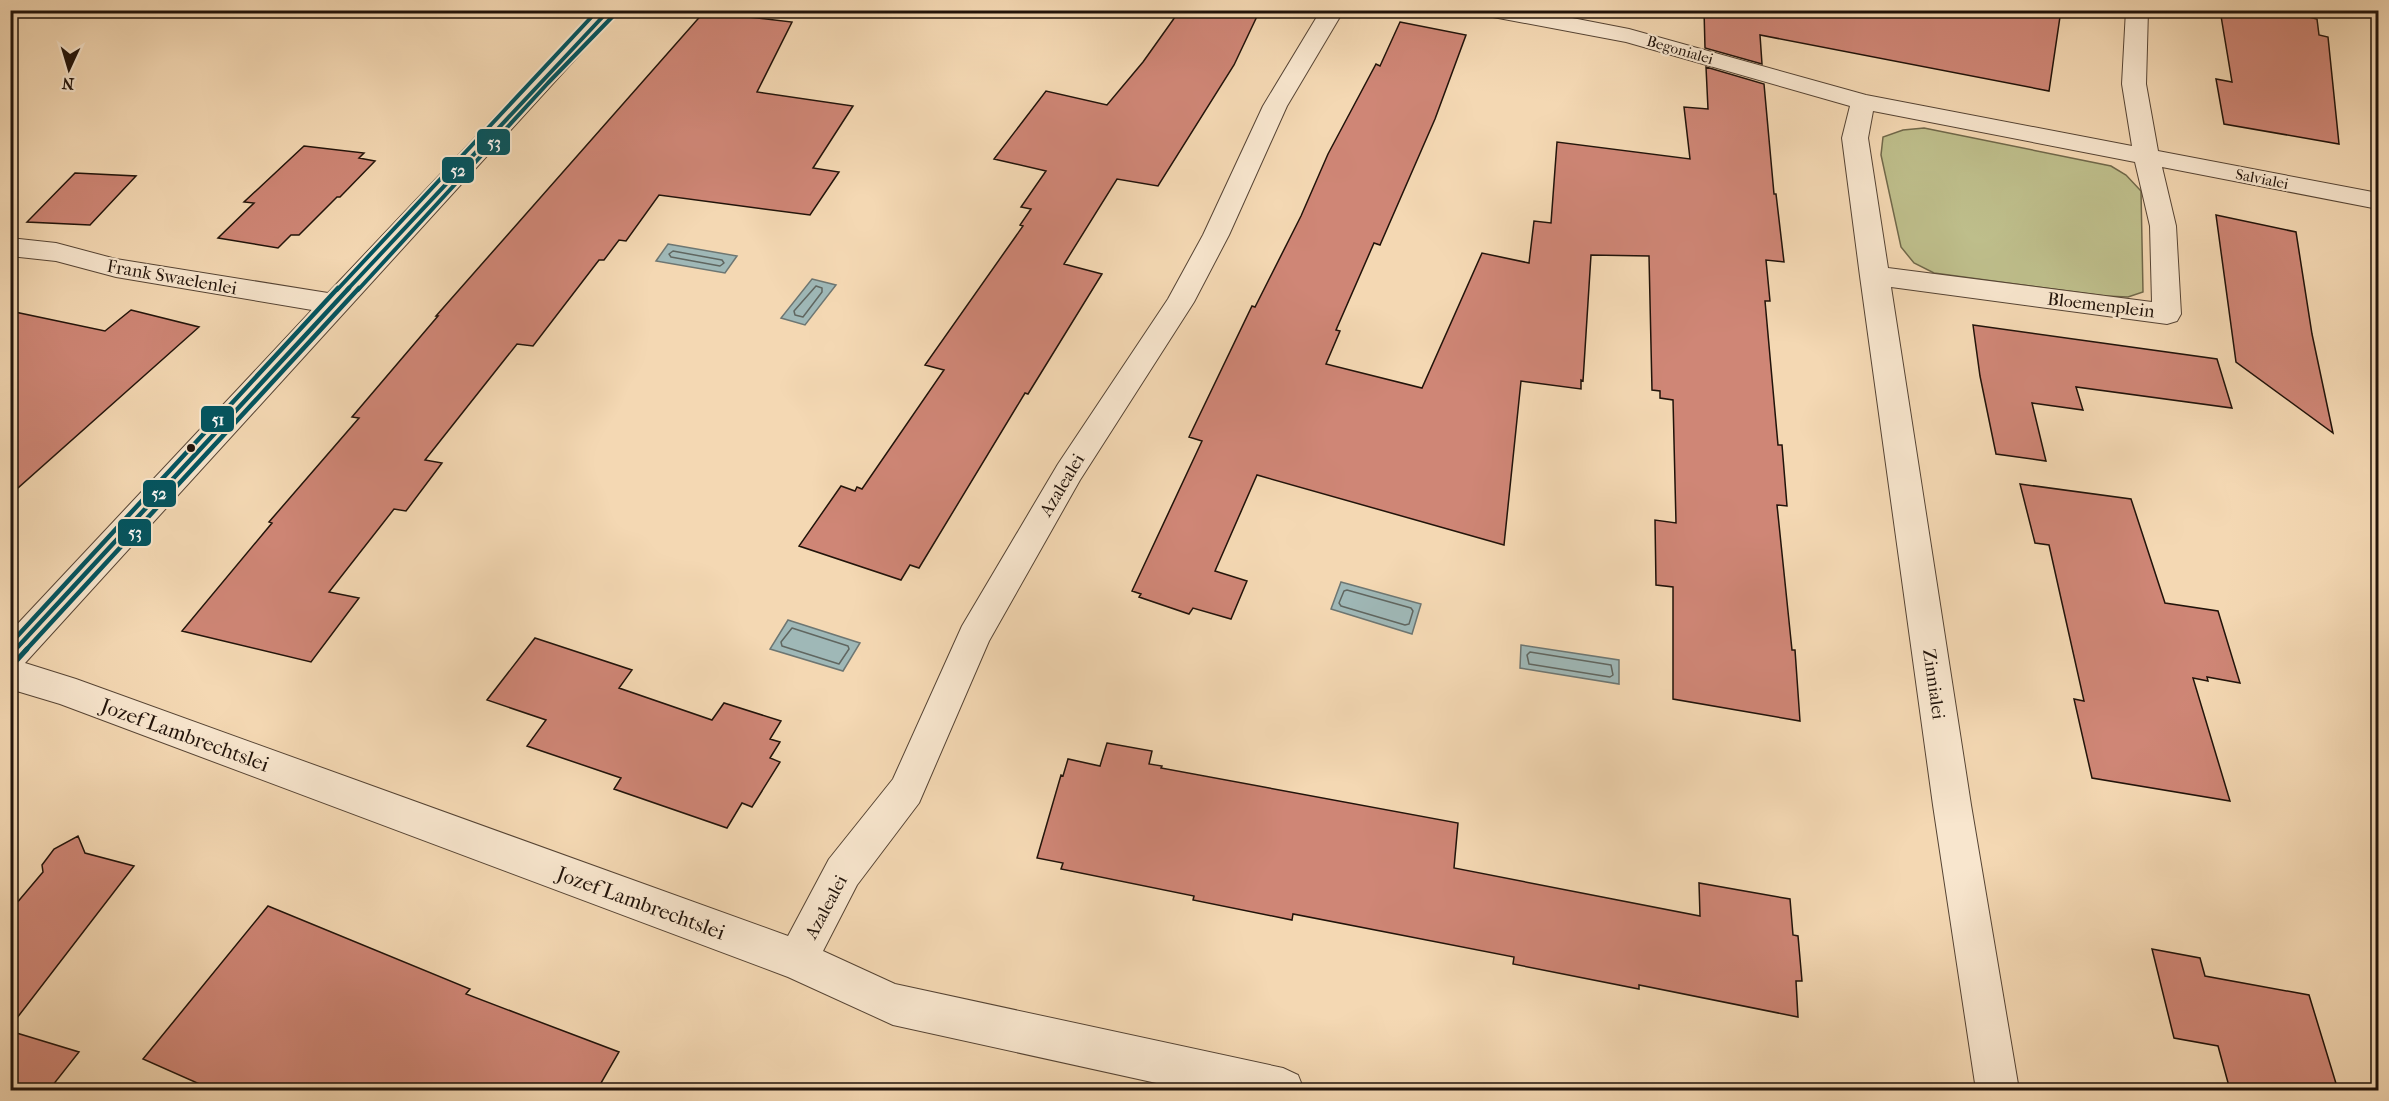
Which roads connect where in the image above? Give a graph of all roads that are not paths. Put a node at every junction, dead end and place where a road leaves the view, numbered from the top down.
1 (609, 10) edge
2 (1333, 10) edge
3 (1493, 10) edge
4 (2136, 10) edge
5 (1863, 102) junction
6 (2146, 156) junction
7 (2379, 201) edge
8 (10, 247) edge
9 (1874, 276) junction
10 (334, 304) junction
11 (10, 656) edge
12 (10, 674) edge
13 (797, 960) junction
14 (1283, 1090) edge
15 (1998, 1090) edge

1 - 10 street
2 - 13 street, Azalealei
3 - 5 street, Begonialei
4 - 6 street
5 - 6 street
5 - 9 street
6 - 7 street, Salvialei
6 - 9 street, Bloemenplein
8 - 10 street, Frank Swaelenlei
9 - 15 street, Zinnialei
10 - 11 street
12 - 13 street, Jozef Lambrechtslei
13 - 14 street, Jozef Lambrechtslei

